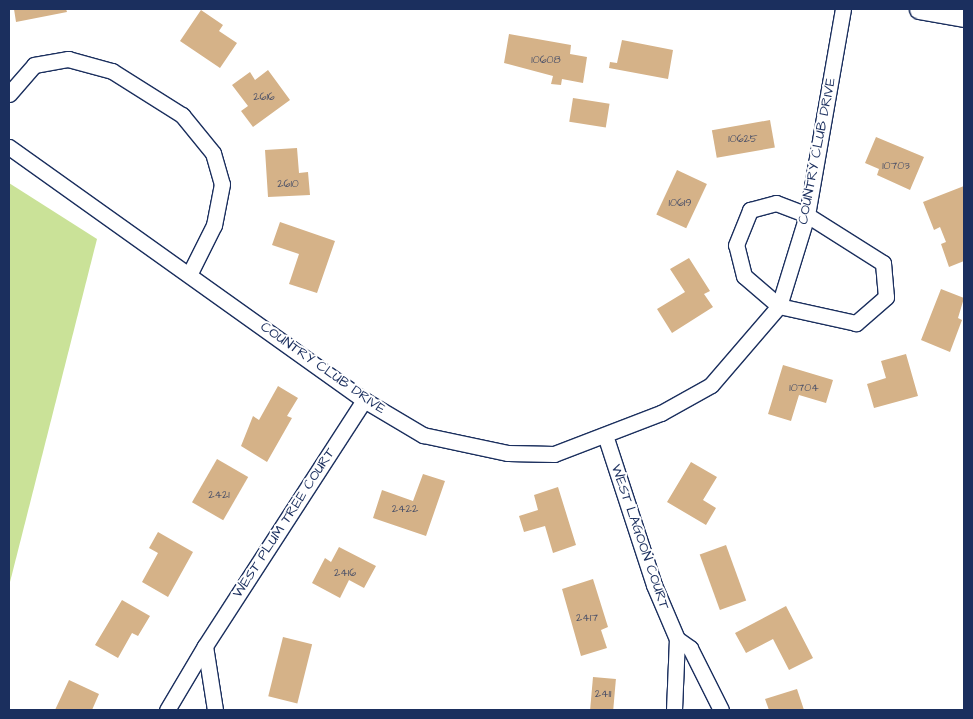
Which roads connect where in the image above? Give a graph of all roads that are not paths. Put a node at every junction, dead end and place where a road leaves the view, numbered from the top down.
1 (843, 9) edge
2 (919, 9) edge
3 (964, 17) edge
4 (9, 94) edge
5 (9, 147) edge
6 (807, 215) junction
7 (190, 273) junction
8 (780, 306) junction
9 (364, 400) junction
10 (604, 435) junction
11 (677, 639) junction
12 (205, 646) junction
13 (167, 710) edge
14 (215, 710) edge
15 (674, 710) edge
16 (721, 710) edge

1 - 6 street, COUNTRY CLUB DRIVE
2 - 3 street
4 - 7 street
5 - 7 street, COUNTRY CLUB DRIVE
6 - 8 street, COUNTRY CLUB DRIVE
6 - 8 street
6 - 8 street
7 - 9 street, COUNTRY CLUB DRIVE
8 - 10 street, COUNTRY CLUB DRIVE
9 - 10 street, COUNTRY CLUB DRIVE
9 - 12 street, WEST PLUM TREE COURT
10 - 11 street, WEST LAGOON COURT
11 - 15 street, WEST LAGOON COURT
11 - 16 street, WEST LAGOON COURT
12 - 13 street, WEST PLUM TREE COURT
12 - 14 street

